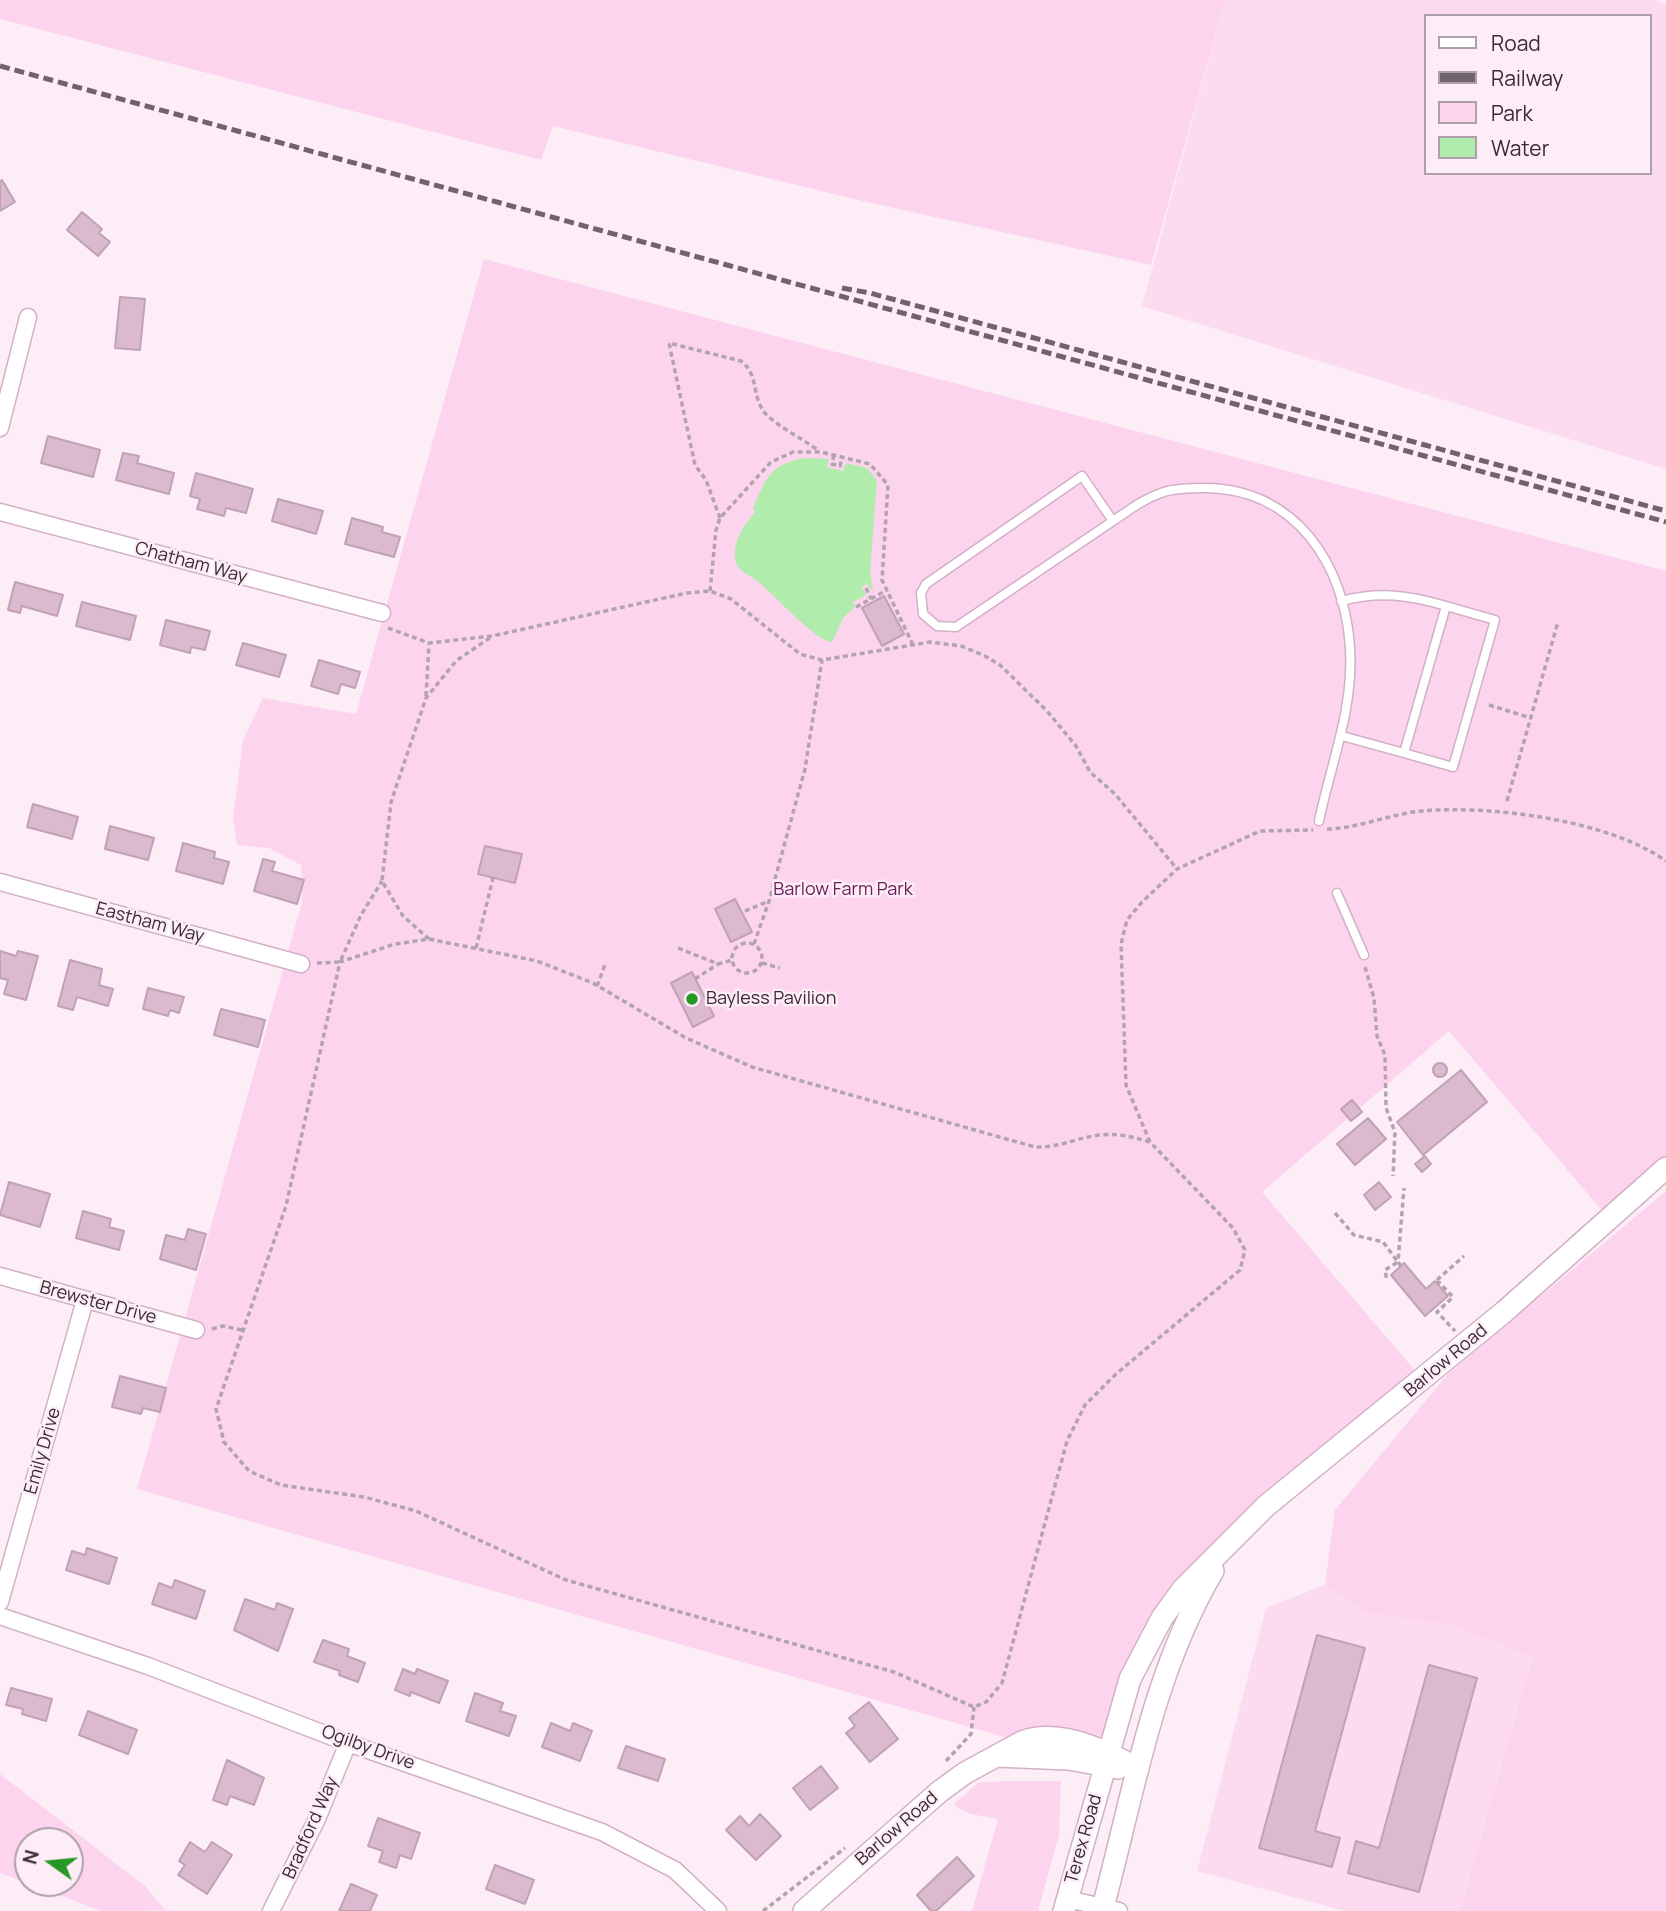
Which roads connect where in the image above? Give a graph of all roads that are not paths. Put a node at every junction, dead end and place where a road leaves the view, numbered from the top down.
1 (28, 317) dead end
2 (0, 428) edge
3 (0, 512) edge
4 (1113, 521) junction
5 (1341, 601) junction
6 (1446, 606) junction
7 (382, 613) road end
8 (1342, 736) junction
9 (1404, 753) junction
10 (1319, 821) dead end
11 (0, 882) edge
12 (1337, 892) dead end
13 (1364, 955) road end
14 (301, 964) road end
15 (1666, 1168) edge
16 (0, 1276) edge
17 (85, 1300) junction
18 (196, 1330) road end
19 (1225, 1551) junction
20 (0, 1602) edge
21 (0, 1616) edge
22 (348, 1743) junction
23 (1107, 1760) junction
24 (1138, 1769) junction
25 (1066, 1905) edge
26 (1108, 1910) edge
27 (271, 1911) edge
28 (718, 1911) edge
29 (804, 1911) edge

1 - 2 street
3 - 7 street, Chatham Way
4 - 4 lane
4 - 5 lane
5 - 6 lane
5 - 8 lane
6 - 9 lane
6 - 9 lane
8 - 9 lane
8 - 10 lane
11 - 14 street, Eastham Way
12 - 13 lane
15 - 19 street, Barlow Road
16 - 17 street, Brewster Drive
17 - 18 street, Brewster Drive
17 - 20 street, Emily Drive
19 - 23 street, Barlow Road
19 - 24 street, Barlow Road
21 - 22 street, Ogilby Drive
22 - 27 street, Bradford Way
22 - 28 street, Ogilby Drive
23 - 24 street, Barlow Road
23 - 25 street, Terex Road
23 - 29 street, Barlow Road
24 - 26 street, Terex Road
25 - 26 street

